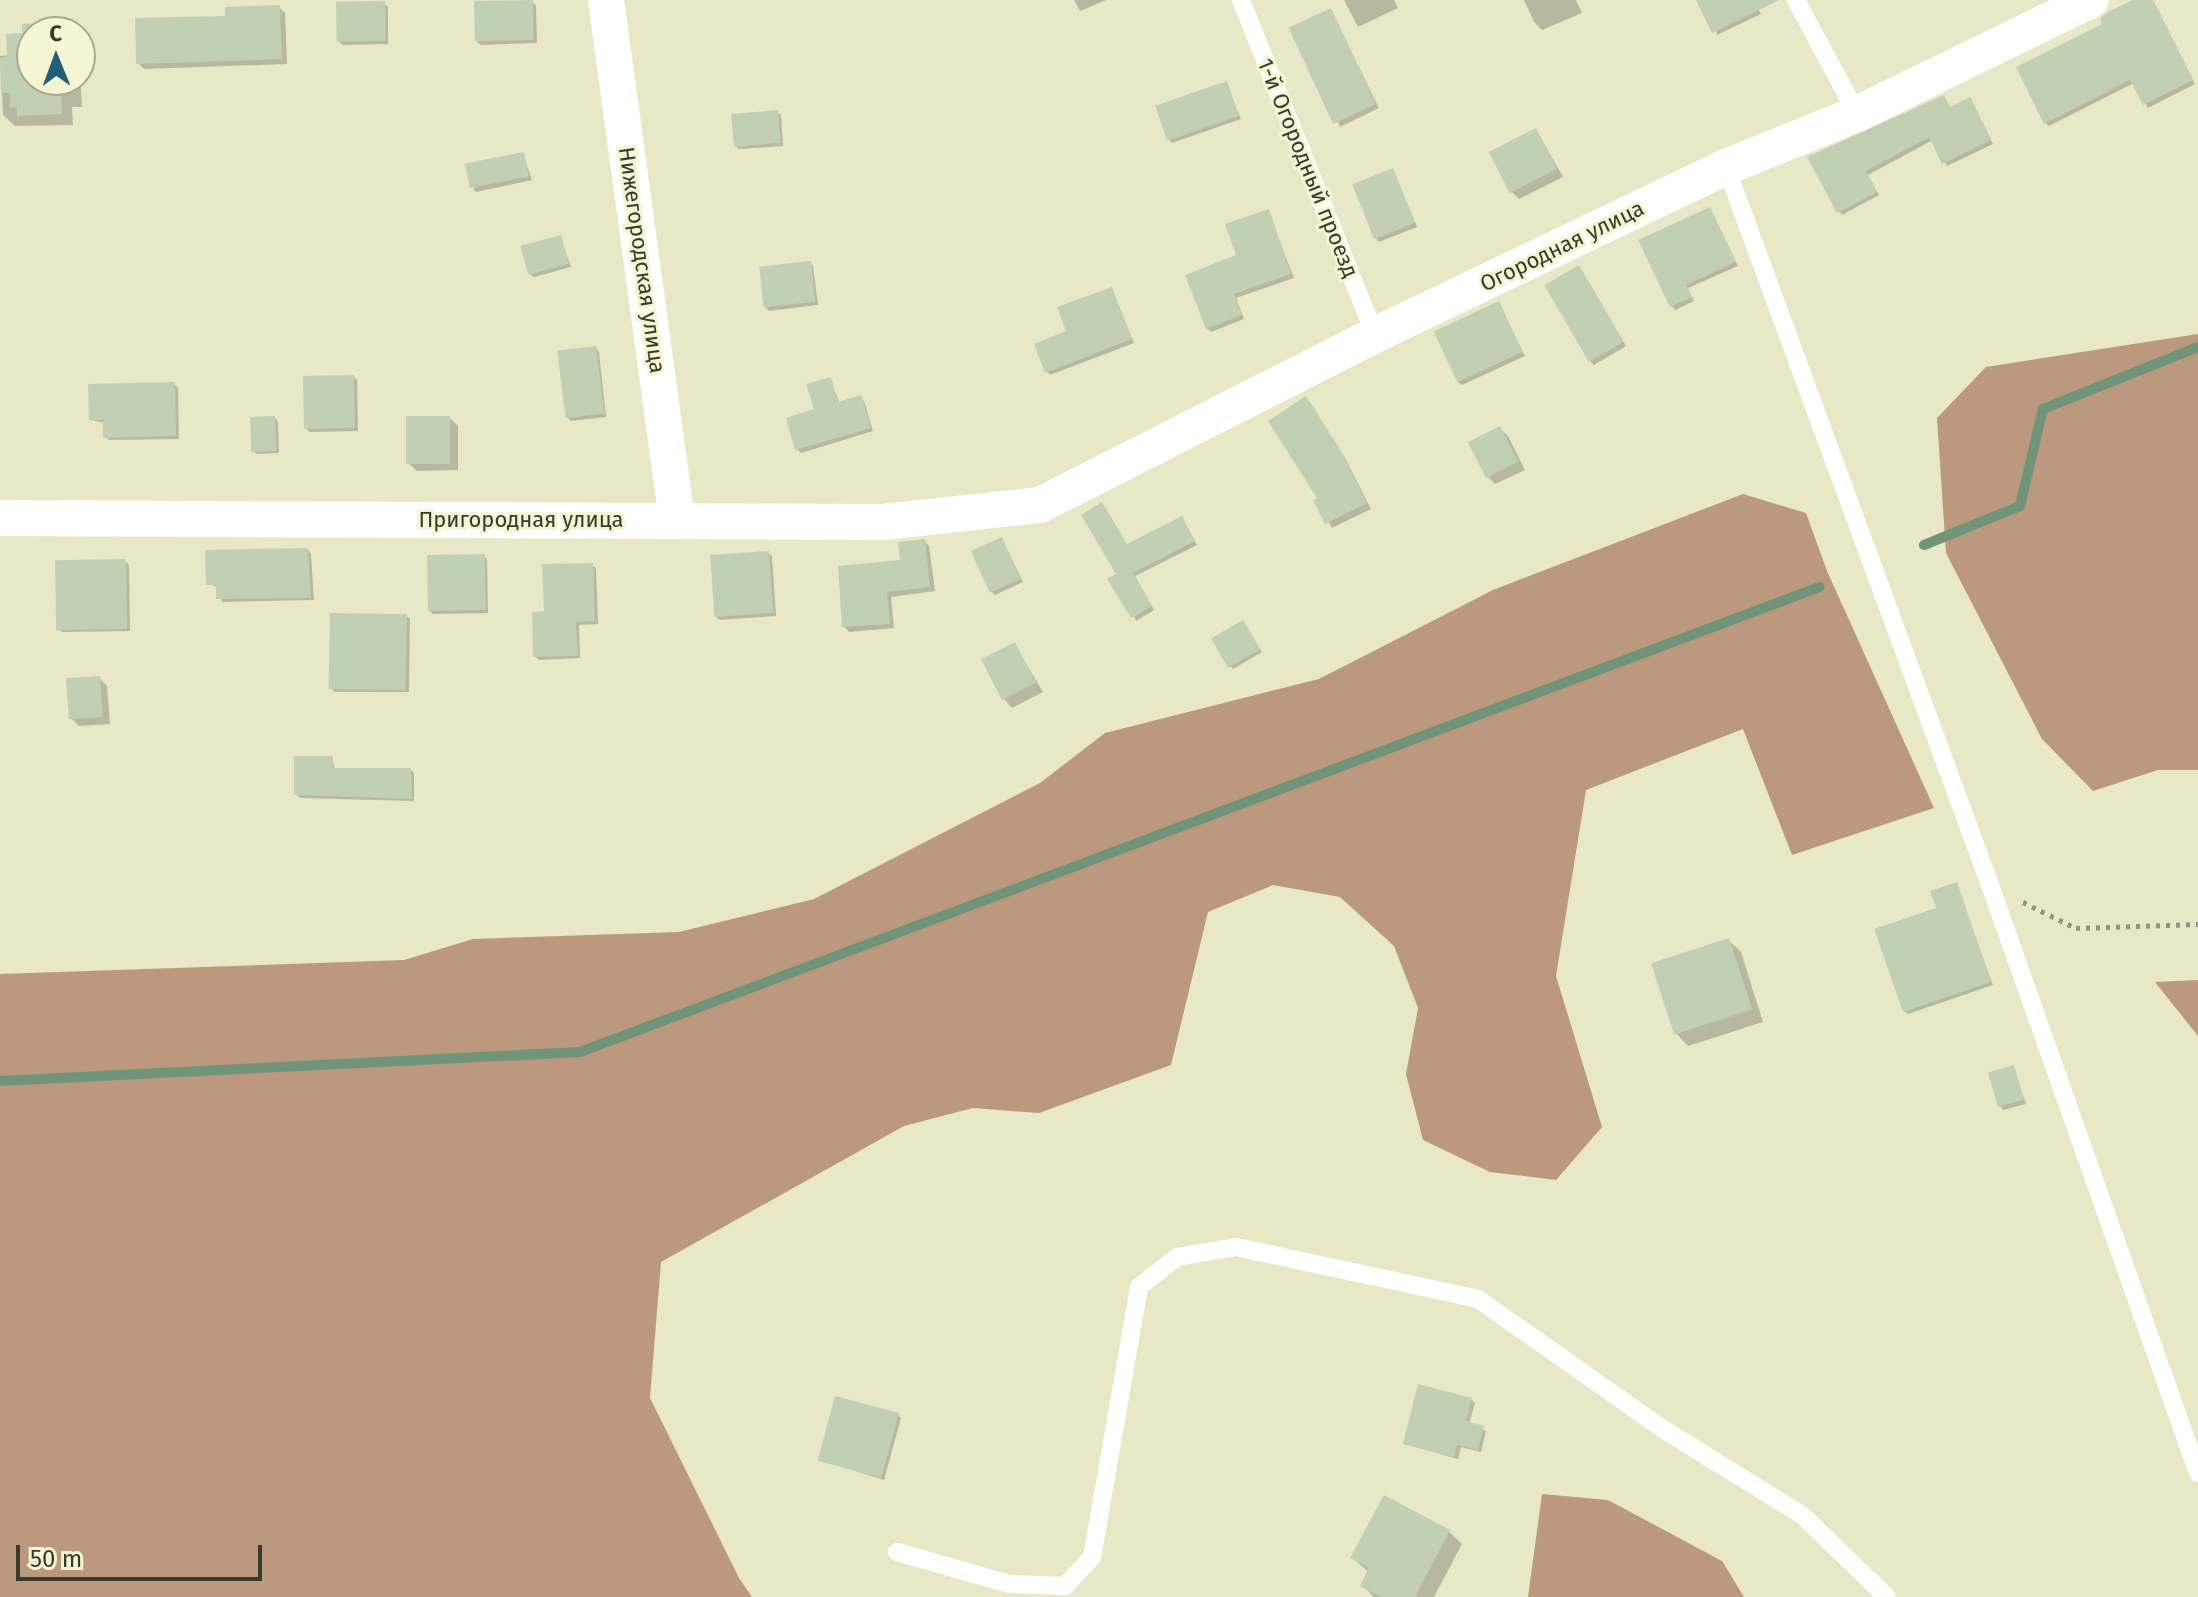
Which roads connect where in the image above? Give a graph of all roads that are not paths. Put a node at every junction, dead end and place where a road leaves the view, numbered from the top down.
1 (606, 0) edge
2 (1241, 0) edge
3 (1796, 0) edge
4 (2091, 0) edge
5 (1857, 114) junction
6 (1726, 167) junction
7 (1375, 335) junction
8 (1040, 505) joint
9 (0, 518) edge
10 (677, 520) junction
11 (2198, 1473) edge
12 (897, 1552) dead end
13 (1887, 1597) edge

1 - 10 street, Нижегородская улица
2 - 7 lane, 1-й Огородный проезд
3 - 5 lane
4 - 5 street, Огородная улица
5 - 6 street, Огородная улица
6 - 7 street, Огородная улица
6 - 11 lane
7 - 8 street, Огородная улица
8 - 10 street, Пригородная улица
9 - 10 street, Пригородная улица
12 - 13 lane

